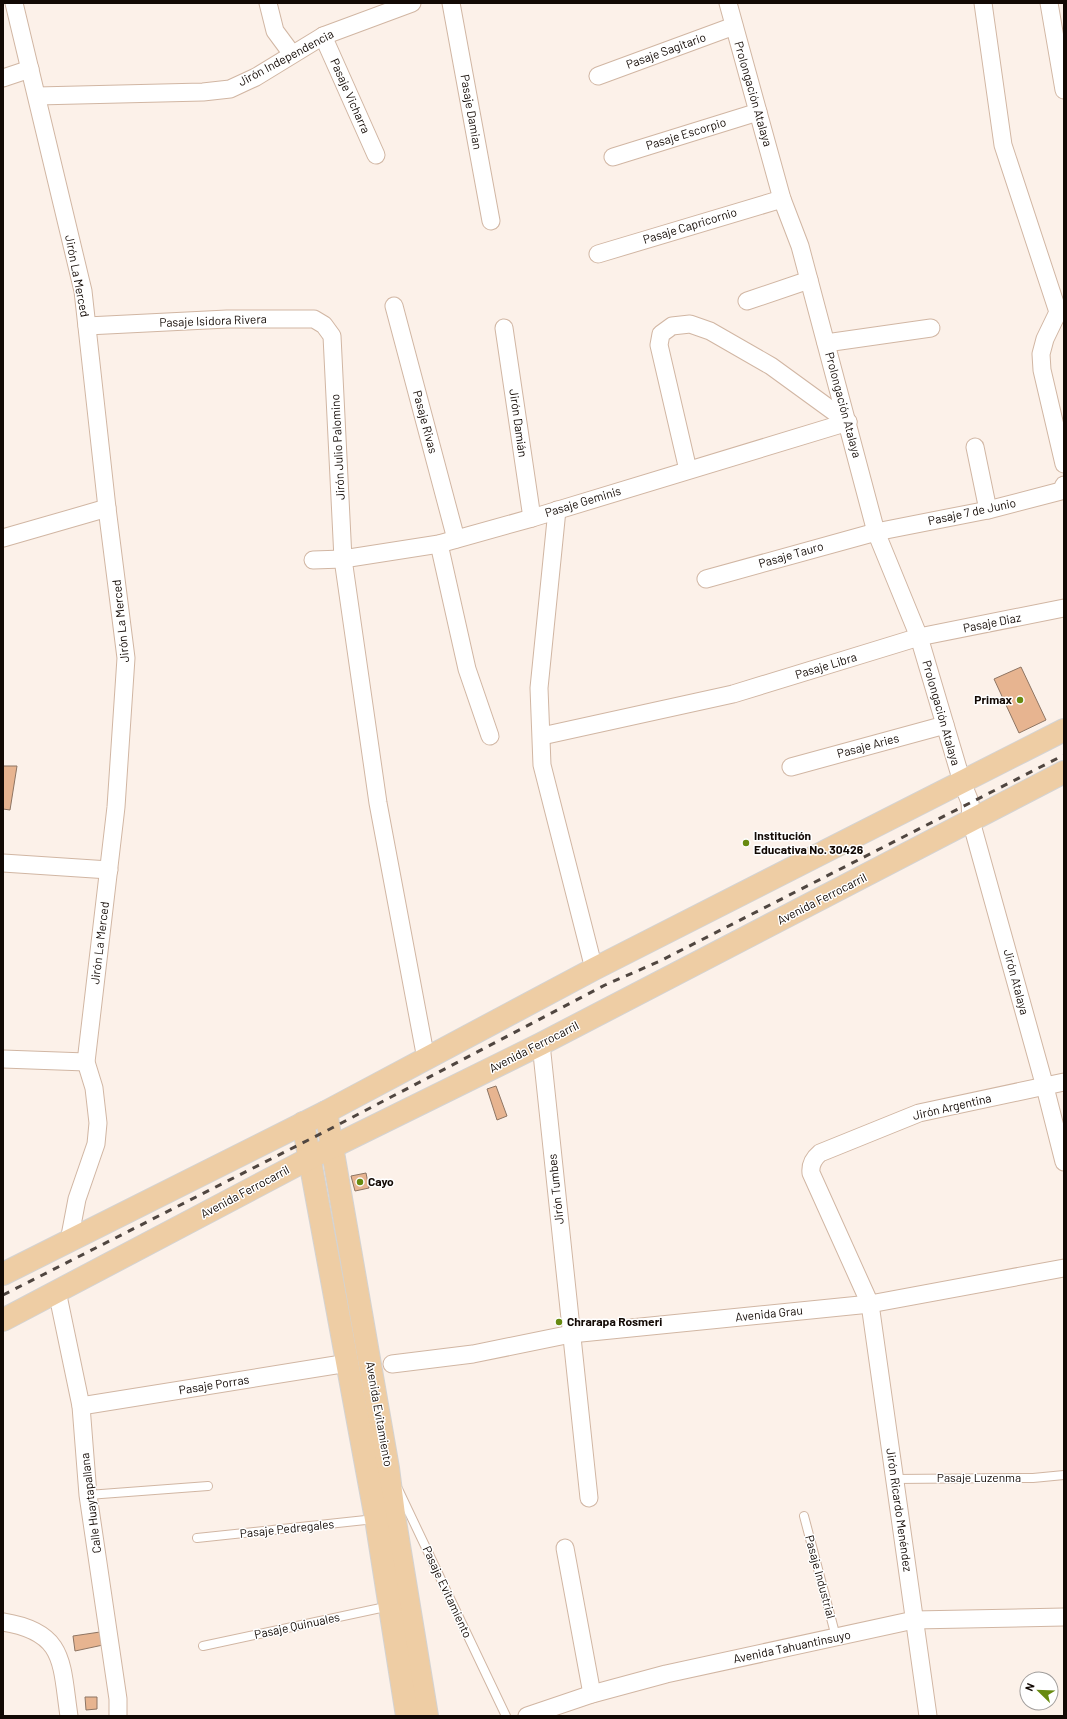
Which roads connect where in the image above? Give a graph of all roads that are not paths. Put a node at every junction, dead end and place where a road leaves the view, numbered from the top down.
1 (14, 3) edge
2 (268, 3) edge
3 (412, 3) edge
4 (452, 3) edge
5 (728, 3) edge
6 (983, 3) edge
7 (1050, 3) edge
8 (734, 26) junction
9 (324, 36) junction
10 (292, 54) junction
11 (30, 69) junction
12 (598, 76) dead end
13 (3, 78) edge
14 (1064, 90) edge
15 (37, 96) junction
16 (758, 112) junction
17 (376, 155) dead end
18 (613, 157) dead end
19 (782, 199) junction
20 (491, 222) dead end
21 (598, 254) dead end
22 (809, 280) junction
23 (747, 301) dead end
24 (394, 306) dead end
25 (87, 326) junction
26 (504, 328) dead end
27 (931, 328) dead end
28 (332, 336) joint
29 (826, 343) junction
30 (848, 422) junction
31 (975, 446) dead end
32 (1064, 464) edge
33 (688, 470) junction
34 (1064, 485) edge
35 (107, 508) junction
36 (557, 510) junction
37 (988, 510) junction
38 (532, 518) junction
39 (876, 532) junction
40 (3, 538) edge
41 (456, 539) junction
42 (439, 544) junction
43 (343, 559) junction
44 (313, 560) dead end
45 (706, 579) dead end
46 (1064, 608) edge
47 (919, 637) junction
48 (945, 725) junction
49 (1064, 730) edge
50 (490, 736) dead end
51 (542, 736) junction
52 (791, 767) dead end
53 (1064, 772) edge
54 (962, 782) junction
55 (971, 812) junction
56 (3, 863) edge
57 (109, 870) junction
58 (594, 969) junction
59 (541, 1044) junction
60 (426, 1059) junction
61 (3, 1060) edge
62 (86, 1062) junction
63 (1064, 1082) edge
64 (1045, 1087) junction
65 (326, 1112) junction
66 (303, 1122) junction
67 (333, 1148) junction
68 (310, 1158) junction
69 (1064, 1162) edge
70 (811, 1173) joint
71 (69, 1241) junction
72 (1064, 1268) edge
73 (3, 1274) edge
74 (57, 1291) junction
75 (870, 1304) junction
76 (3, 1320) edge
77 (571, 1334) junction
78 (348, 1363) junction
79 (392, 1364) dead end
80 (81, 1406) junction
81 (388, 1468) junction
82 (1064, 1475) edge
83 (894, 1479) junction
84 (208, 1486) dead end
85 (88, 1495) junction
86 (589, 1498) dead end
87 (804, 1516) dead end
88 (376, 1519) junction
89 (197, 1538) dead end
90 (565, 1548) dead end
91 (390, 1606) junction
92 (1064, 1617) edge
93 (914, 1620) junction
94 (3, 1622) edge
95 (836, 1637) junction
96 (203, 1646) dead end
97 (592, 1694) junction
98 (69, 1716) edge
99 (118, 1716) edge
100 (407, 1716) edge
101 (427, 1716) edge
102 (506, 1716) edge
103 (527, 1716) edge
104 (928, 1716) edge

1 - 11 street, Jirón La Merced
2 - 10 street
3 - 9 street, Jirón Independencia
4 - 20 street, Pasaje Damian
5 - 8 street, Prolongación Atalaya
6 - 32 street
7 - 14 street
8 - 12 street, Pasaje Sagitario
8 - 16 street, Prolongación Atalaya
9 - 10 street, Jirón Independencia
9 - 17 street, Pasaje Vicharra
10 - 15 street, Jirón Independencia
11 - 13 street
11 - 15 street, Jirón La Merced
15 - 25 street, Jirón La Merced
16 - 18 street, Pasaje Escorpio
16 - 19 street, Prolongación Atalaya
19 - 21 street, Pasaje Capricornio
19 - 22 street, Prolongación Atalaya
22 - 23 street
22 - 29 street, Prolongación Atalaya
24 - 41 street, Pasaje Rivas
25 - 28 street, Pasaje Isidora Rivera
25 - 35 street, Jirón La Merced
26 - 38 street, Jirón Damián
27 - 29 street
28 - 43 street, Jirón Julio Palomino
29 - 30 street, Prolongación Atalaya
30 - 33 street, Pasaje Geminis
30 - 33 street
30 - 39 street, Prolongación Atalaya
31 - 37 street
33 - 36 street, Pasaje Geminis
34 - 37 street, Pasaje 7 de Junio
35 - 40 street
35 - 57 street, Jirón La Merced
36 - 38 street, Pasaje Geminis
36 - 51 street
37 - 39 street, Pasaje 7 de Junio
38 - 41 street, Pasaje Geminis
39 - 45 street, Pasaje Tauro
39 - 47 street, Prolongación Atalaya
41 - 42 street, Pasaje Geminis
42 - 43 street, Pasaje Geminis
42 - 50 street
43 - 44 street, Pasaje Geminis
43 - 60 street, Jirón Julio Palomino
46 - 47 street, Pasaje Diaz
47 - 48 street, Prolongación Atalaya
47 - 51 street, Pasaje Libra
48 - 52 street, Pasaje Aries
48 - 54 street, Prolongación Atalaya
49 - 54 main road
51 - 58 street
53 - 55 main road, Avenida Ferrocarril
54 - 55 street, Prolongación Atalaya
54 - 58 main road
55 - 59 main road, Avenida Ferrocarril
55 - 64 street, Jirón Atalaya
56 - 57 street
57 - 62 street, Jirón La Merced
58 - 60 main road
59 - 67 main road, Avenida Ferrocarril
59 - 77 street, Jirón Tumbes
60 - 65 main road
61 - 62 street
62 - 71 street, Jirón La Merced
63 - 64 street, Jirón Argentina
64 - 69 street, Jirón Atalaya
64 - 70 street, Jirón Argentina
65 - 66 main road
65 - 67 main road, Avenida Evitamiento
66 - 68 main road, Avenida Evitamiento
66 - 71 main road
67 - 68 main road, Avenida Ferrocarril
67 - 81 main road, Avenida Evitamiento
68 - 74 main road, Avenida Ferrocarril
68 - 78 main road, Avenida Evitamiento
70 - 75 street, Jirón Ricardo Menéndez
71 - 73 main road
72 - 75 street, Avenida Grau
74 - 76 main road, Avenida Ferrocarril
74 - 80 street, Calle Huaytapallana
75 - 77 street, Avenida Grau
75 - 83 street, Jirón Ricardo Menéndez
77 - 79 street, Avenida Grau
77 - 86 street, Jirón Tumbes
78 - 80 street, Pasaje Porras
78 - 88 main road, Avenida Evitamiento
80 - 85 street, Calle Huaytapallana
81 - 101 main road, Avenida Evitamiento
81 - 102 lane, Pasaje Evitamiento
82 - 83 lane, Pasaje Luzenma
83 - 93 street, Jirón Ricardo Menéndez
84 - 85 lane
85 - 99 street, Calle Huaytapallana
87 - 95 lane, Pasaje Industrial
88 - 89 lane, Pasaje Pedregales
88 - 91 main road, Avenida Evitamiento
90 - 97 street
91 - 96 lane, Pasaje Quinuales
91 - 100 main road, Avenida Evitamiento
92 - 93 street, Avenida Tahuantinsuyo
93 - 95 street, Avenida Tahuantinsuyo
93 - 104 street, Jirón Ricardo Menéndez
94 - 98 street
95 - 97 street, Avenida Tahuantinsuyo
97 - 103 street, Avenida Tahuantinsuyo

